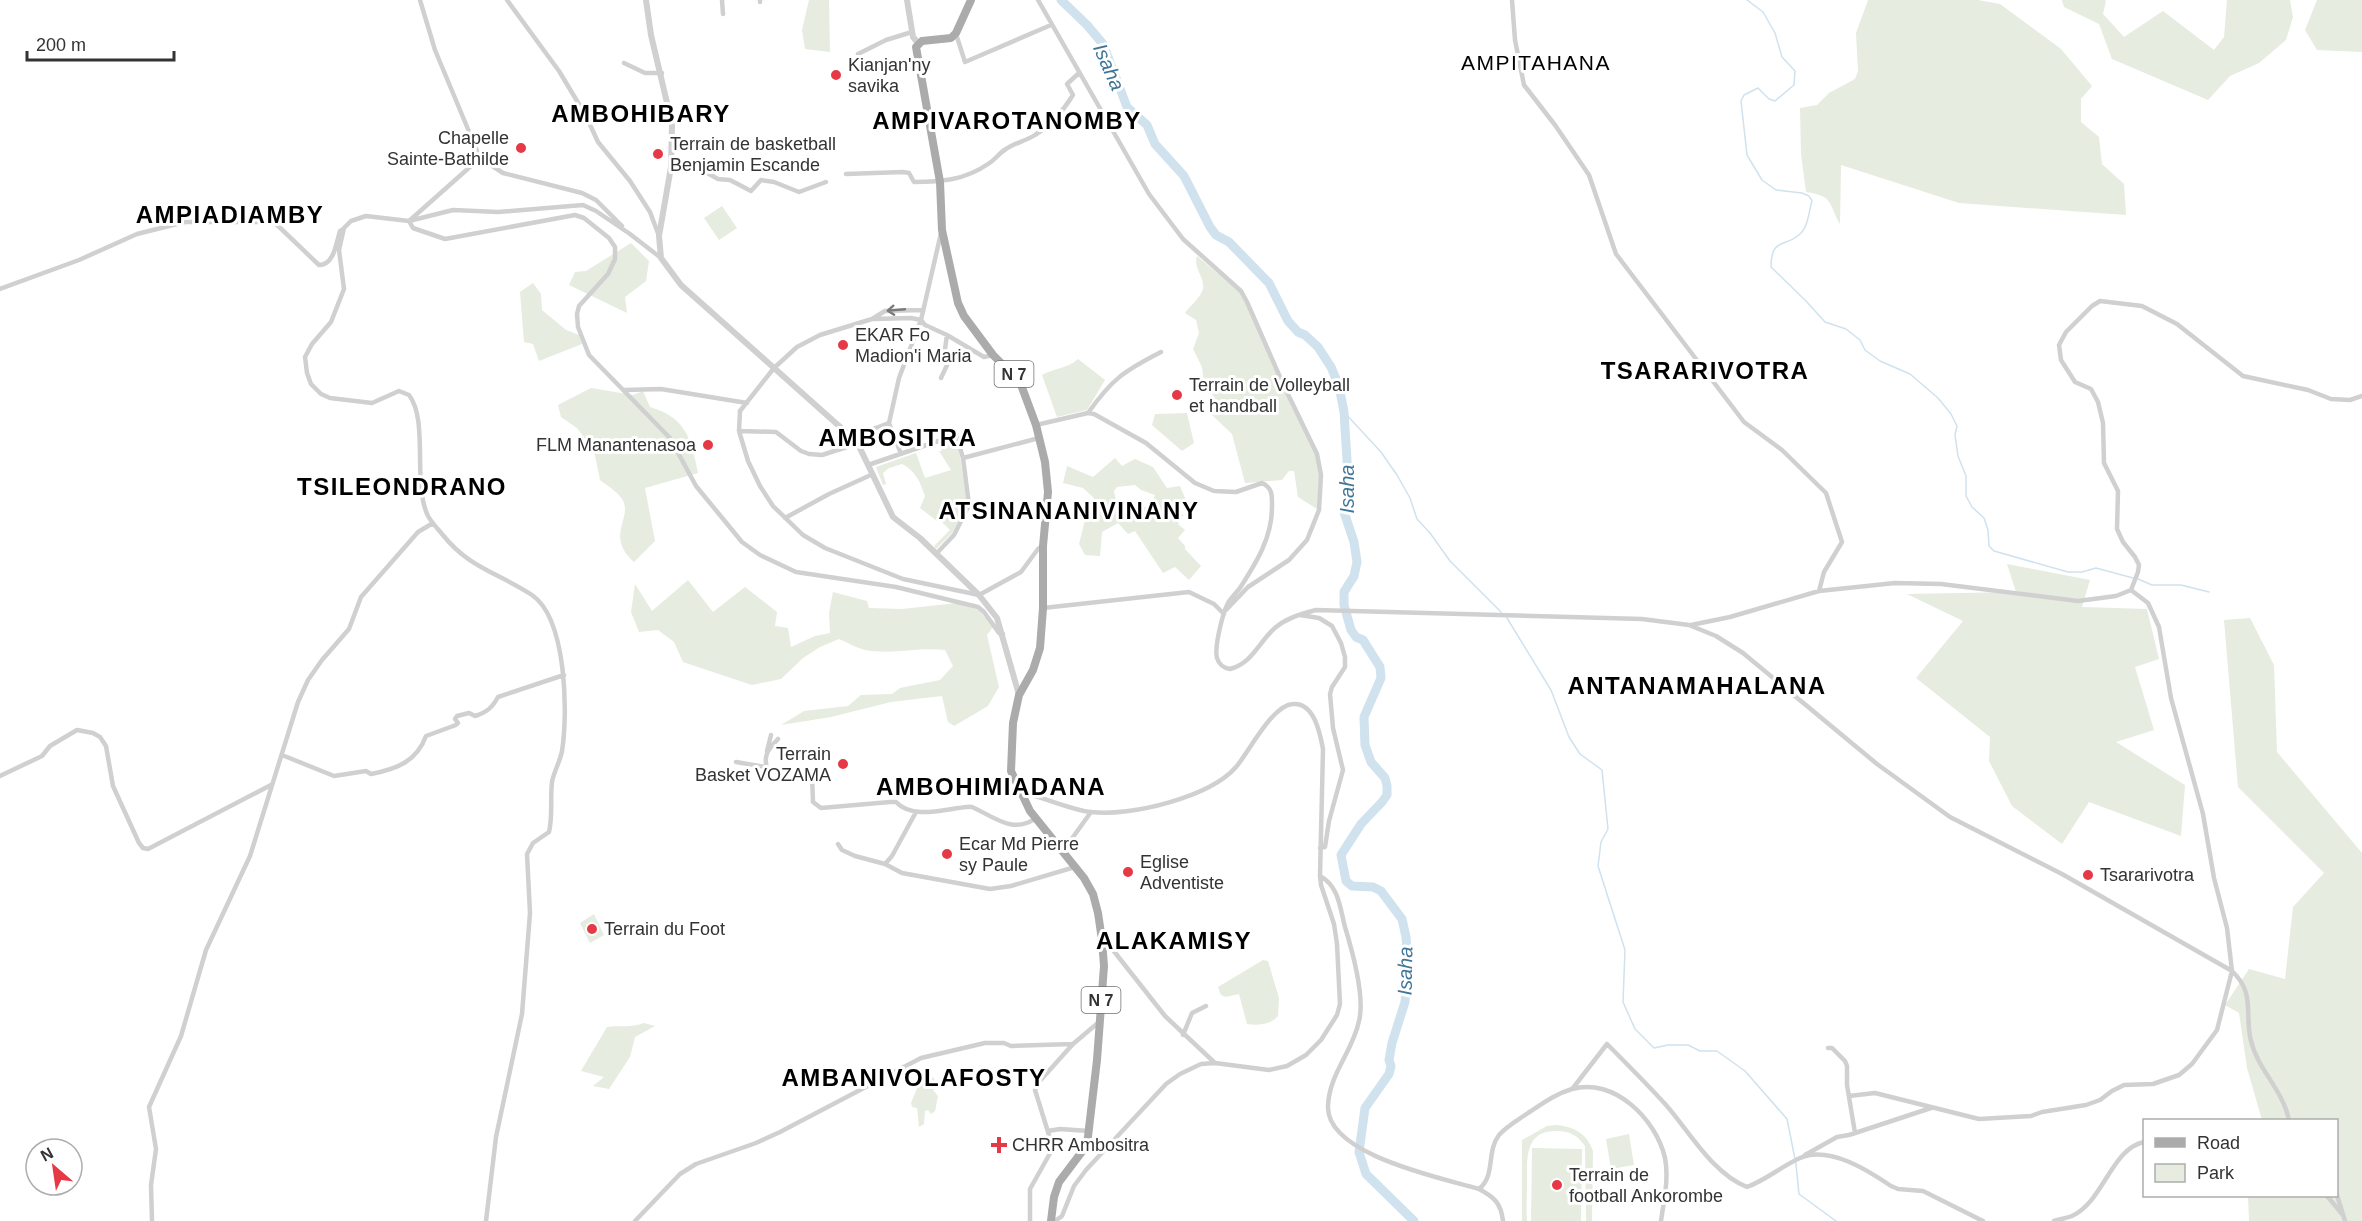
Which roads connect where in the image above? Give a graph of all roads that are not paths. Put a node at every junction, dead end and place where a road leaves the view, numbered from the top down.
1 (420, 0) edge
2 (507, 0) edge
3 (646, 0) edge
4 (722, 0) edge
5 (907, 0) edge
6 (971, 0) edge
7 (1038, 0) edge
8 (1512, 0) edge
9 (723, 14) dead end
10 (1051, 25) junction
11 (912, 32) junction
12 (956, 33) junction
13 (918, 43) junction
14 (858, 54) dead end
15 (624, 63) dead end
16 (662, 73) junction
17 (1079, 73) junction
18 (480, 158) junction
19 (671, 167) junction
20 (846, 174) dead end
21 (826, 182) dead end
22 (940, 182) junction
23 (409, 221) junction
24 (344, 228) junction
25 (942, 230) junction
26 (630, 234) junction
27 (659, 236) junction
28 (661, 258) junction
29 (0, 289) edge
30 (922, 310) junction
31 (872, 319) junction
32 (921, 320) junction
33 (947, 335) junction
34 (1161, 352) dead end
35 (993, 355) junction
36 (774, 368) junction
37 (941, 378) dead end
38 (624, 390) junction
39 (2362, 396) edge
40 (747, 403) junction
41 (1088, 413) junction
42 (890, 423) junction
43 (1036, 425) junction
44 (739, 431) junction
45 (1040, 438) junction
46 (857, 442) junction
47 (901, 454) junction
48 (963, 458) junction
49 (868, 465) junction
50 (873, 474) junction
51 (785, 518) junction
52 (433, 523) junction
53 (1043, 546) junction
54 (936, 554) junction
55 (2131, 590) junction
56 (1819, 591) junction
57 (979, 595) junction
58 (1043, 608) junction
59 (1225, 612) junction
60 (1298, 615) junction
61 (1689, 625) junction
62 (1003, 634) junction
63 (564, 675) junction
64 (1019, 695) junction
65 (771, 735) dead end
66 (778, 739) dead end
67 (767, 751) junction
68 (282, 754) junction
69 (736, 762) dead end
70 (767, 768) junction
71 (0, 776) edge
72 (271, 785) junction
73 (1021, 792) junction
74 (916, 812) junction
75 (1091, 813) junction
76 (1036, 818) junction
77 (838, 844) dead end
78 (1320, 848) junction
79 (1063, 851) junction
80 (885, 864) junction
81 (1075, 867) junction
82 (1320, 876) junction
83 (1102, 940) junction
84 (2232, 971) junction
85 (1206, 1006) dead end
86 (1099, 1021) junction
87 (1183, 1035) junction
88 (1073, 1044) junction
89 (1828, 1048) dead end
90 (1215, 1063) junction
91 (1571, 1089) junction
92 (1849, 1096) junction
93 (1931, 1108) junction
94 (2289, 1119) edge
95 (1048, 1131) junction
96 (1089, 1131) junction
97 (1855, 1133) junction
98 (2143, 1143) edge
99 (1802, 1156) junction
100 (1479, 1189) junction
101 (2338, 1195) edge
102 (2328, 1197) edge
103 (2345, 1219) edge
104 (152, 1221) edge
105 (486, 1221) edge
106 (635, 1221) edge
107 (1030, 1221) edge
108 (1053, 1221) edge
109 (1503, 1221) edge
110 (1661, 1221) edge
111 (1983, 1221) edge
112 (2054, 1221) edge

1 - 18 street
2 - 27 street
3 - 16 street
4 - 9 street
5 - 11 street
6 - 12 main road
7 - 10 street
8 - 56 street
10 - 12 street
10 - 17 street
11 - 13 street
11 - 14 street
12 - 13 main road
13 - 22 main road, N 7
15 - 16 street
16 - 19 street
17 - 22 street
17 - 59 street
18 - 23 street
18 - 26 street
19 - 21 street
19 - 27 street
20 - 22 street
22 - 25 main road, N 7
23 - 24 street
23 - 26 street
23 - 38 street
24 - 29 street
24 - 52 street
25 - 30 street
25 - 35 main road, N 7
26 - 28 street
27 - 28 street
28 - 36 street
30 -> 31 street
30 - 32 street
31 - 32 street
31 - 36 street
32 - 33 street
32 - 42 street
33 - 35 street
33 - 37 street
34 - 41 street
35 - 43 main road, N 7
36 - 40 street
36 - 46 street
38 - 40 street
38 - 62 street
39 - 55 street
40 - 44 street
41 - 43 street
41 - 59 street
42 - 46 street
42 - 47 street
43 - 45 main road, N 7
44 - 46 street
44 - 51 street
45 - 48 street
45 - 53 main road, N 7
46 - 49 street
47 - 48 street
47 - 49 street
48 - 54 street
49 - 50 street
50 - 51 street
50 - 54 street
51 - 57 street
52 - 63 street
52 - 68 street
53 - 57 street
53 - 58 main road, N 7
54 - 57 street
55 - 56 street
55 - 84 street
56 - 61 street
57 - 62 street
58 - 59 street
58 - 64 main road, N 7
59 - 60 street
60 - 61 street
60 - 78 street
61 - 84 street
62 - 64 street
63 - 68 street
63 - 105 street
64 - 73 main road, N 7
65 - 67 street
66 - 67 street
67 - 70 street
68 - 72 street
69 - 70 street
70 - 74 street
71 - 72 street
72 - 104 street
73 - 75 street
73 - 76 main road, N 7
74 - 76 street
74 - 80 street
75 - 78 street
75 - 79 street
76 - 79 main road, N 7
77 - 80 street
78 - 82 street
79 - 81 main road, N 7
80 - 81 street
81 - 83 main road, N 7
82 - 90 street
82 - 100 street
83 - 86 main road, N 7
83 - 87 street
84 - 93 street
84 - 94 street
85 - 87 street
86 - 88 street
86 - 96 main road, N 7
87 - 90 street
88 - 95 street
88 - 106 street
89 - 92 street
90 - 108 street
91 - 99 street
91 - 100 street
91 - 110 street
92 - 93 street
92 - 97 street
93 - 97 street
95 - 96 street
95 - 107 street
96 - 108 main road, N 7
97 - 99 street
98 - 112 street
99 - 111 street
100 - 109 street
101 - 103 street
102 - 103 street

